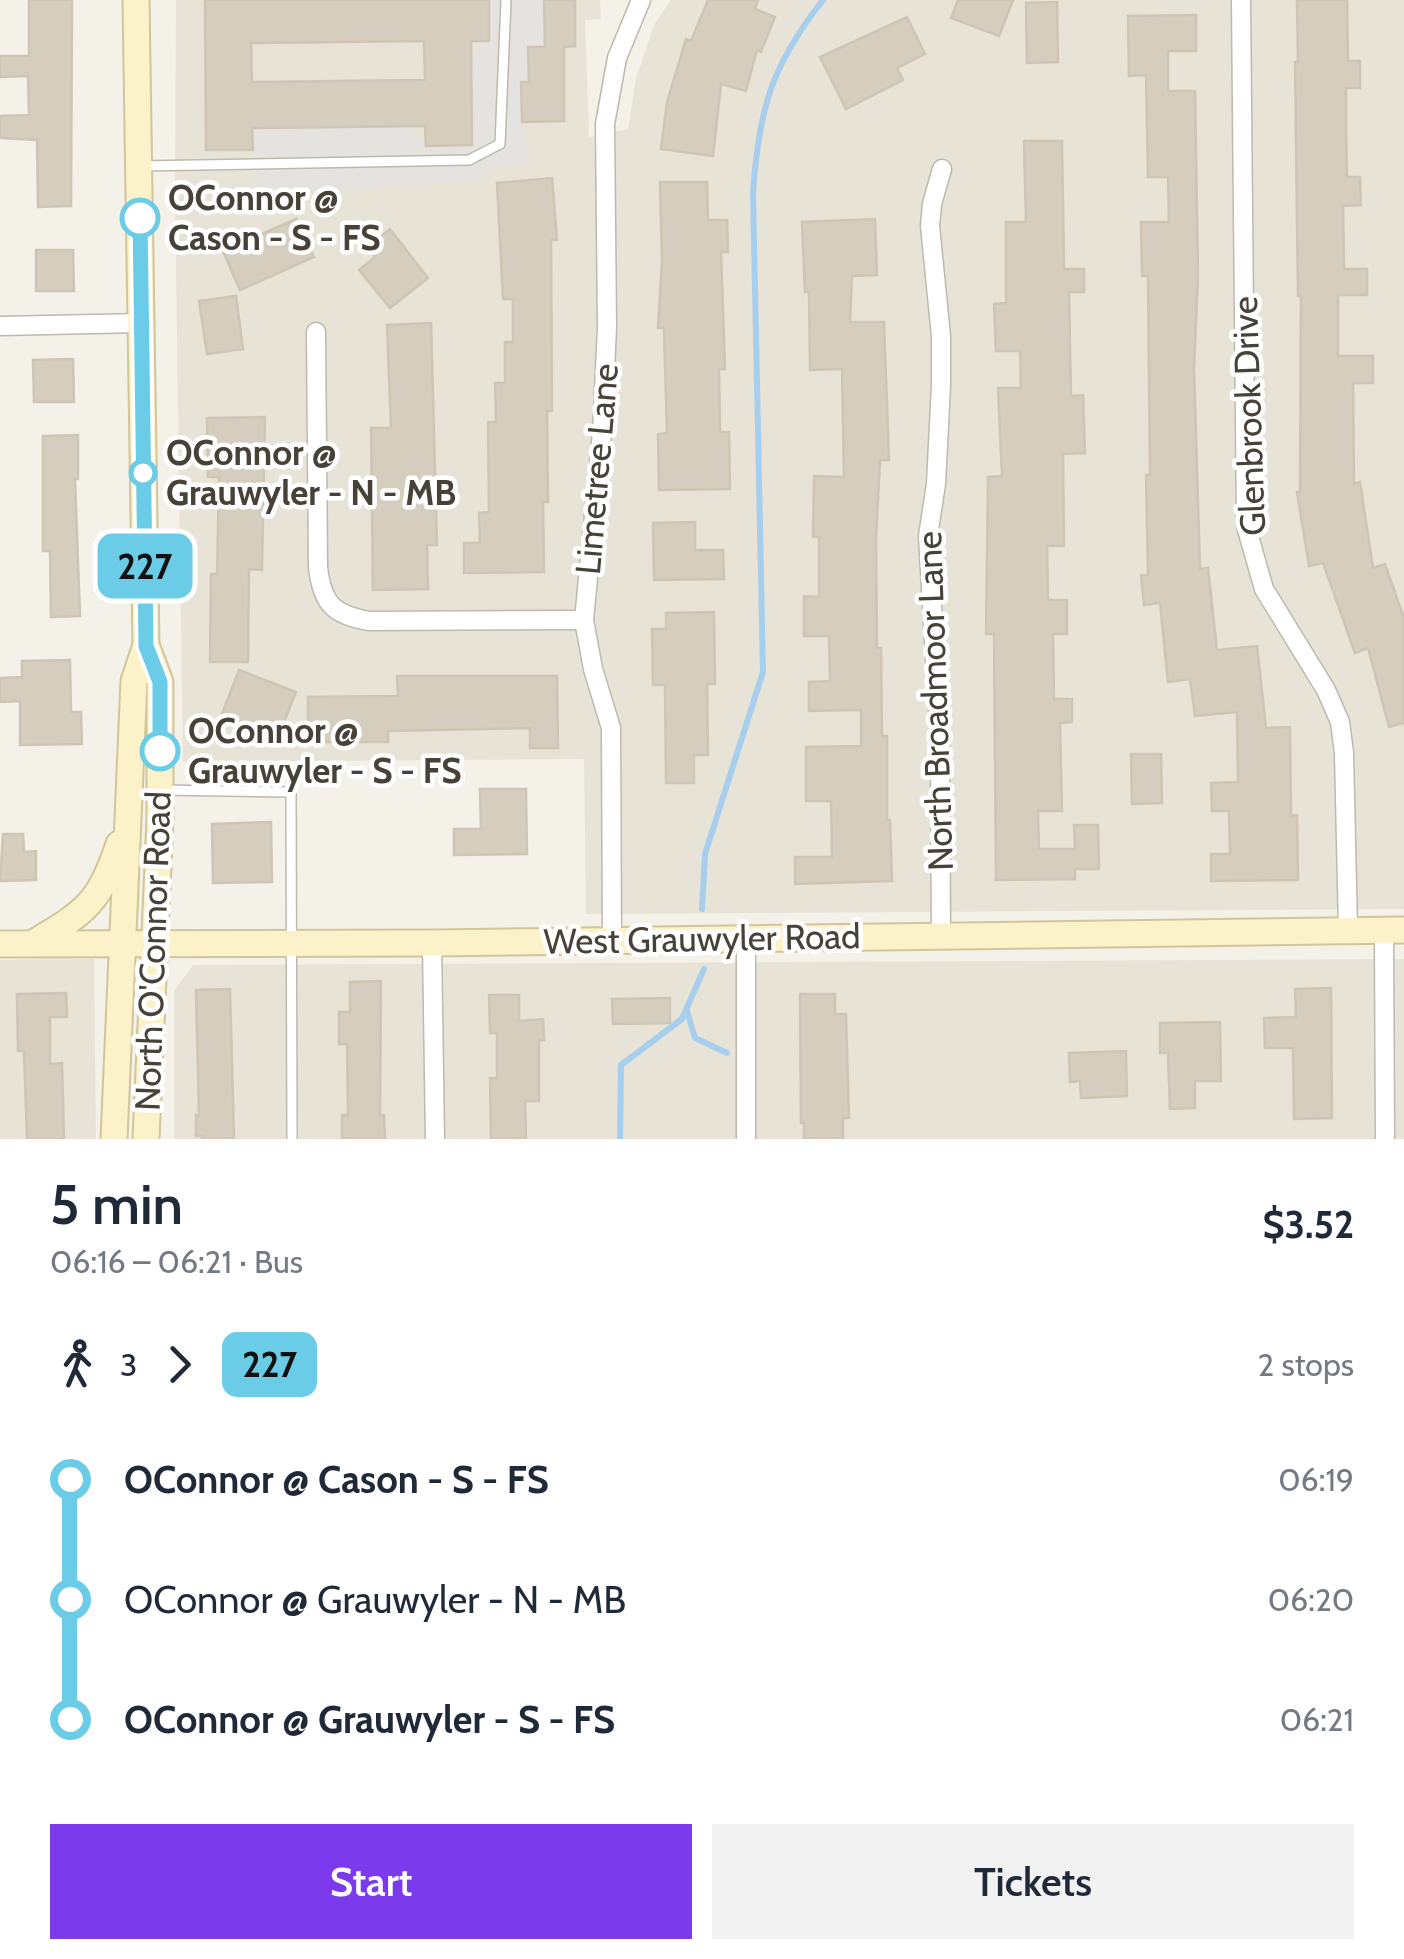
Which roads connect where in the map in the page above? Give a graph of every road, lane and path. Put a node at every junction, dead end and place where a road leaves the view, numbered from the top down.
1 (136, 0) edge
2 (506, 0) edge
3 (642, 0) edge
4 (1241, 0) edge
5 (139, 166) junction
6 (942, 169) dead end
7 (141, 323) junction
8 (0, 326) edge
9 (316, 332) dead end
10 (584, 620) junction
11 (146, 646) junction
12 (160, 790) junction
13 (127, 820) junction
14 (1348, 930) junction
15 (1394, 930) edge
16 (941, 935) junction
17 (746, 938) junction
18 (612, 940) junction
19 (432, 942) junction
20 (290, 943) junction
21 (0, 944) edge
22 (31, 944) junction
23 (120, 944) junction
24 (156, 944) junction
25 (114, 1139) edge
26 (146, 1139) edge
27 (292, 1139) edge
28 (435, 1139) edge
29 (746, 1139) edge
30 (1385, 1139) edge

1 - 5 main road, North O'Connor Road
2 - 5 lane
3 - 10 street, Limetree Lane
4 - 14 street, Glenbrook Drive
5 - 7 main road, North O'Connor Road
6 - 16 street, North Broadmoor Lane
7 - 8 street
7 - 11 main road, North O'Connor Road
9 - 10 street
10 - 18 street, Limetree Lane
11 - 12 main road, North O'Connor Road
11 - 13 main road, North O'Connor Road
12 - 20 lane
12 - 24 main road, North O'Connor Road
13 - 22 main road
13 - 23 main road, North O'Connor Road
14 - 15 main road, West Grauwyler Road
14 - 16 main road, West Grauwyler Road
15 - 30 street
16 - 17 main road, West Grauwyler Road
17 - 18 main road, West Grauwyler Road
17 - 29 street
18 - 19 main road, West Grauwyler Road
19 - 20 main road, West Grauwyler Road
19 - 28 street
20 - 24 main road, West Grauwyler Road
20 - 27 lane
21 - 22 main road, West Grauwyler Road
22 - 23 main road, West Grauwyler Road
23 - 24 main road, West Grauwyler Road
23 - 25 main road, North O'Connor Road
24 - 26 main road, North O'Connor Road

